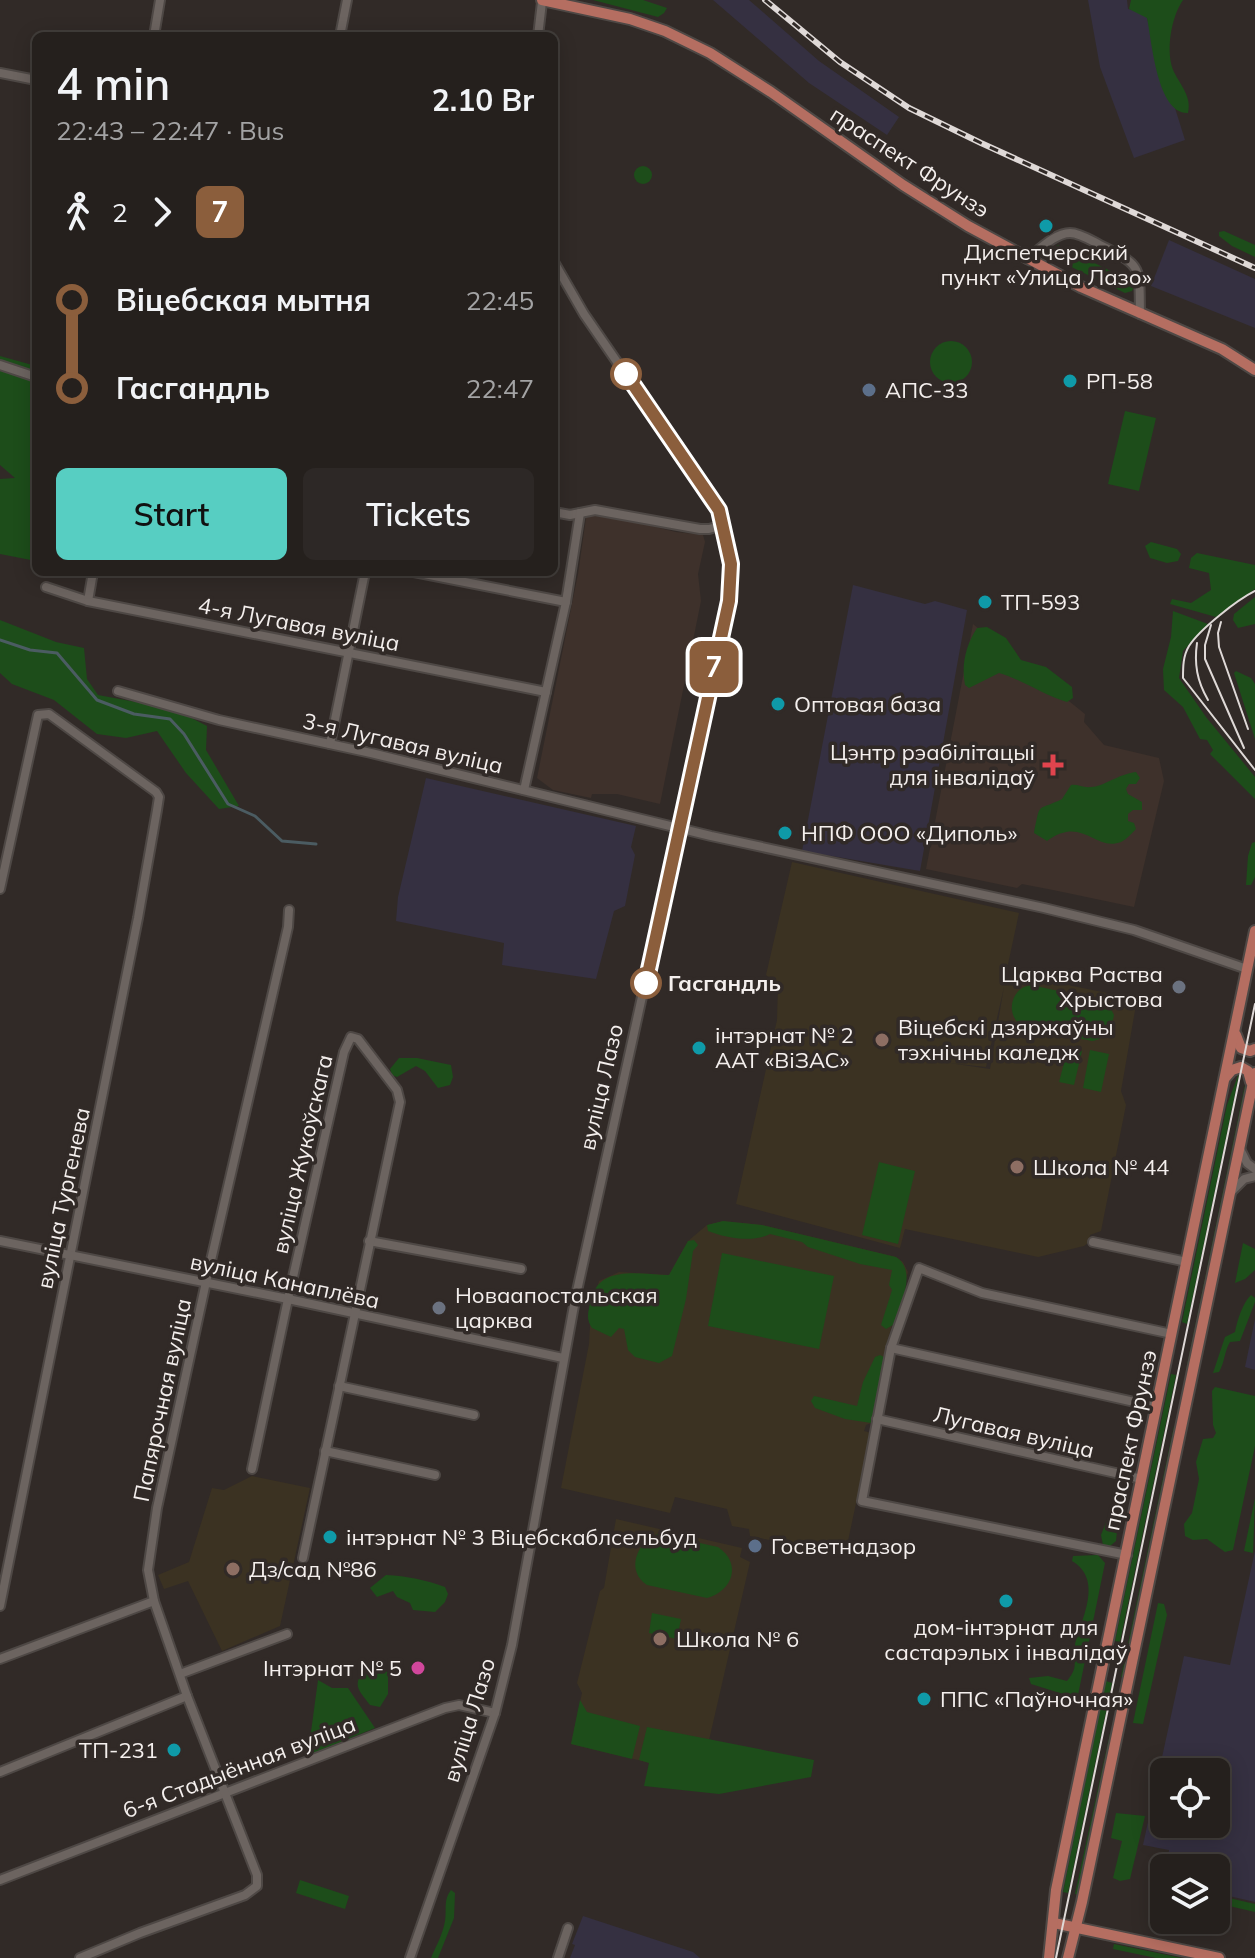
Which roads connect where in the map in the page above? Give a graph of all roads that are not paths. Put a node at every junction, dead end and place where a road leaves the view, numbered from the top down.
1 (160, 0) edge
2 (347, 0) edge
3 (542, 1) edge
4 (155, 32) edge
5 (341, 32) edge
6 (538, 32) edge
7 (0, 73) edge
8 (32, 79) edge
9 (1027, 259) junction
10 (558, 269) edge
11 (1140, 314) junction
12 (0, 365) edge
13 (1255, 370) edge
14 (32, 376) edge
15 (558, 513) edge
16 (580, 513) junction
17 (724, 525) junction
18 (92, 576) edge
19 (364, 576) edge
20 (434, 576) edge
21 (46, 587) dead end
22 (88, 601) junction
23 (566, 602) junction
24 (349, 652) junction
25 (118, 691) dead end
26 (546, 692) junction
27 (330, 744) junction
28 (524, 790) junction
29 (680, 829) junction
30 (0, 889) edge
31 (289, 910) dead end
32 (1255, 931) edge
33 (1247, 969) junction
34 (1235, 1029) junction
35 (1255, 1049) edge
36 (1255, 1073) edge
37 (1224, 1079) junction
38 (1252, 1087) junction
39 (1240, 1149) junction
40 (1255, 1169) edge
41 (1255, 1176) edge
42 (1232, 1191) junction
43 (0, 1241) edge
44 (369, 1241) junction
45 (1093, 1242) dead end
46 (70, 1254) junction
47 (1187, 1262) junction
48 (521, 1269) dead end
49 (206, 1282) junction
50 (288, 1299) junction
51 (354, 1314) junction
52 (1172, 1334) junction
53 (891, 1348) junction
54 (563, 1358) junction
55 (339, 1386) junction
56 (1157, 1407) junction
57 (474, 1415) dead end
58 (877, 1419) junction
59 (325, 1451) junction
60 (252, 1469) dead end
61 (435, 1475) dead end
62 (1142, 1479) junction
63 (1127, 1555) junction
64 (303, 1558) dead end
65 (154, 1601) junction
66 (0, 1606) edge
67 (287, 1634) dead end
68 (0, 1659) edge
69 (180, 1674) junction
70 (187, 1696) junction
71 (495, 1713) junction
72 (0, 1772) edge
73 (227, 1795) junction
74 (0, 1880) edge
75 (1054, 1923) junction
76 (568, 1928) dead end
77 (1076, 1928) junction
78 (1050, 1955) edge
79 (80, 1958) edge
80 (410, 1958) edge
81 (558, 1958) edge
82 (1070, 1958) edge
83 (1219, 1958) edge

1 - 4 street
2 - 5 street
3 - 6 street
3 - 9 main road, праспект Фрунзэ
7 - 8 street
9 - 11 main road, праспект Фрунзэ
9 - 11 street
10 - 17 street, вуліца Лазо
11 - 13 main road, праспект Фрунзэ
12 - 14 street
15 - 16 street
16 - 17 street
16 - 23 street
17 - 29 street, вуліца Лазо
18 - 22 street
19 - 24 street
20 - 23 street
21 - 22 street, 4-я Лугавая вуліца
22 - 24 street, 4-я Лугавая вуліца
23 - 26 street
24 - 26 street, 4-я Лугавая вуліца
24 - 27 street
25 - 27 street, 3-я Лугавая вуліца
26 - 28 street
27 - 28 street, 3-я Лугавая вуліца
28 - 29 street, 3-я Лугавая вуліца
29 - 33 street, 3-я Лугавая вуліца
29 - 54 street, вуліца Лазо
30 - 46 street, вуліца Тургенева
31 - 49 street, Папярочная вуліца
32 - 33 main road, праспект Фрунзэ
33 - 34 main road, праспект Фрунзэ
34 - 35 main road
34 - 37 main road, праспект Фрунзэ
36 - 38 main road
37 - 38 main road
37 - 47 main road, праспект Фрунзэ
38 - 39 main road
39 - 40 street
39 - 42 main road
41 - 42 street
42 - 77 main road
43 - 46 street, вуліца Канаплёва
44 - 48 street
44 - 50 street, вуліца Жукоўскага
44 - 51 street
45 - 47 street
46 - 49 street, вуліца Канаплёва
46 - 66 street, вуліца Тургенева
47 - 52 main road, праспект Фрунзэ
49 - 50 street, вуліца Канаплёва
49 - 65 street, Папярочная вуліца
50 - 51 street, вуліца Канаплёва
50 - 60 street, вуліца Жукоўскага
51 - 54 street, вуліца Канаплёва
51 - 55 street
52 - 53 street
52 - 56 main road, праспект Фрунзэ
53 - 56 street
53 - 58 street
54 - 71 street, вуліца Лазо
55 - 57 street
55 - 59 street
56 - 62 main road, праспект Фрунзэ
58 - 62 street, Лугавая вуліца
58 - 63 street
59 - 61 street
59 - 64 street
62 - 63 main road, праспект Фрунзэ
63 - 75 main road, праспект Фрунзэ
65 - 68 street
65 - 69 street, Папярочная вуліца
67 - 69 street
69 - 70 street, Папярочная вуліца
70 - 72 street
70 - 73 street, Папярочная вуліца
71 - 73 street, 6-я Стадыённая вуліца
71 - 80 street, вуліца Лазо
73 - 74 street, 6-я Стадыённая вуліца
73 - 79 street, Папярочная вуліца
75 - 77 main road
75 - 78 main road, праспект Фрунзэ
76 - 81 street
77 - 82 main road
77 - 83 main road
78 - 82 main road

